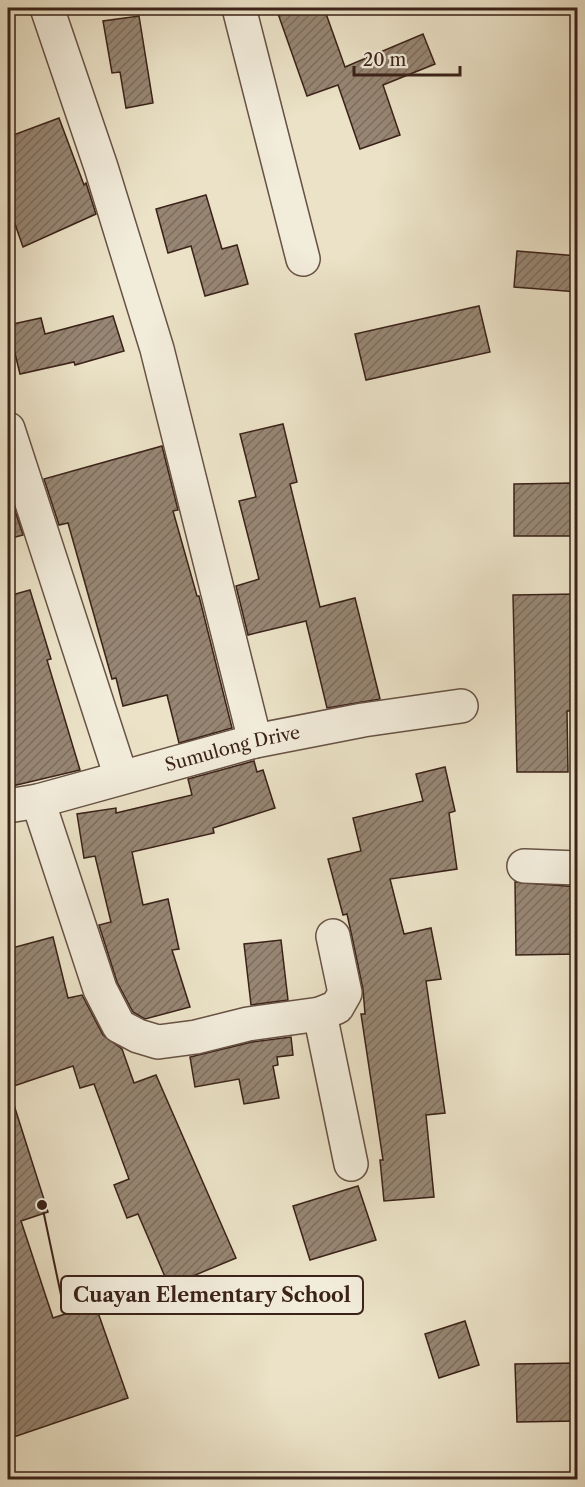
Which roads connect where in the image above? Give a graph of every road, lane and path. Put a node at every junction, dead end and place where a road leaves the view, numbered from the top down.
1 (47, 8) edge
2 (239, 8) edge
3 (303, 259) dead end
4 (8, 429) edge
5 (461, 706) dead end
6 (255, 741) junction
7 (121, 777) junction
8 (23, 803) edge
9 (524, 866) dead end
10 (578, 868) edge
11 (333, 936) dead end
12 (320, 1014) junction
13 (351, 1164) dead end

1 - 6 street
2 - 3 street
4 - 7 street
5 - 6 street, Sumulong Drive
6 - 7 street, Sumulong Drive
7 - 8 street, Sumulong Drive
8 - 12 street
9 - 10 street
11 - 12 street
12 - 13 street

